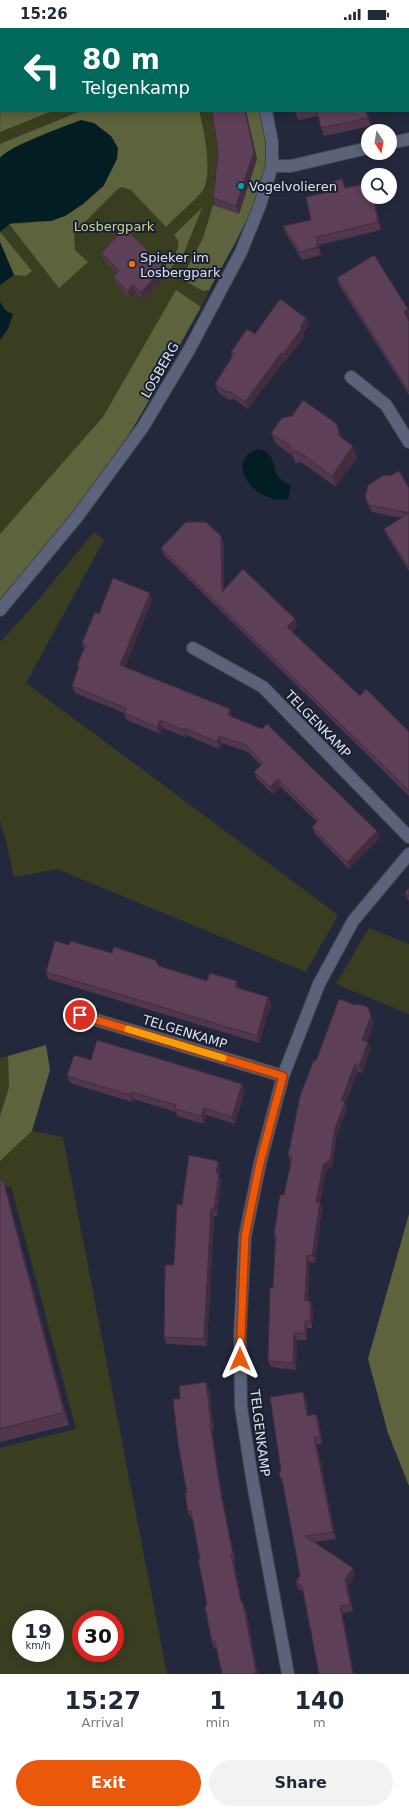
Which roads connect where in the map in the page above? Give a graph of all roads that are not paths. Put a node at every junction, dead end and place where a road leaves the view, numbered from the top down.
1 (266, 112) edge
2 (409, 139) edge
3 (397, 142) edge
4 (361, 150) edge
5 (272, 166) junction
6 (351, 377) dead end
7 (409, 442) edge
8 (0, 610) edge
9 (193, 648) dead end
10 (409, 837) edge
11 (409, 854) edge
12 (80, 1015) dead end
13 (283, 1076) junction
14 (288, 1674) edge

1 - 5 street, LOSBERG
2 - 3 street
4 - 5 street
5 - 8 street, LOSBERG
6 - 7 street
9 - 10 street, TELGENKAMP
11 - 13 street, TELGENKAMP
12 - 13 street, TELGENKAMP
13 - 14 street, TELGENKAMP

